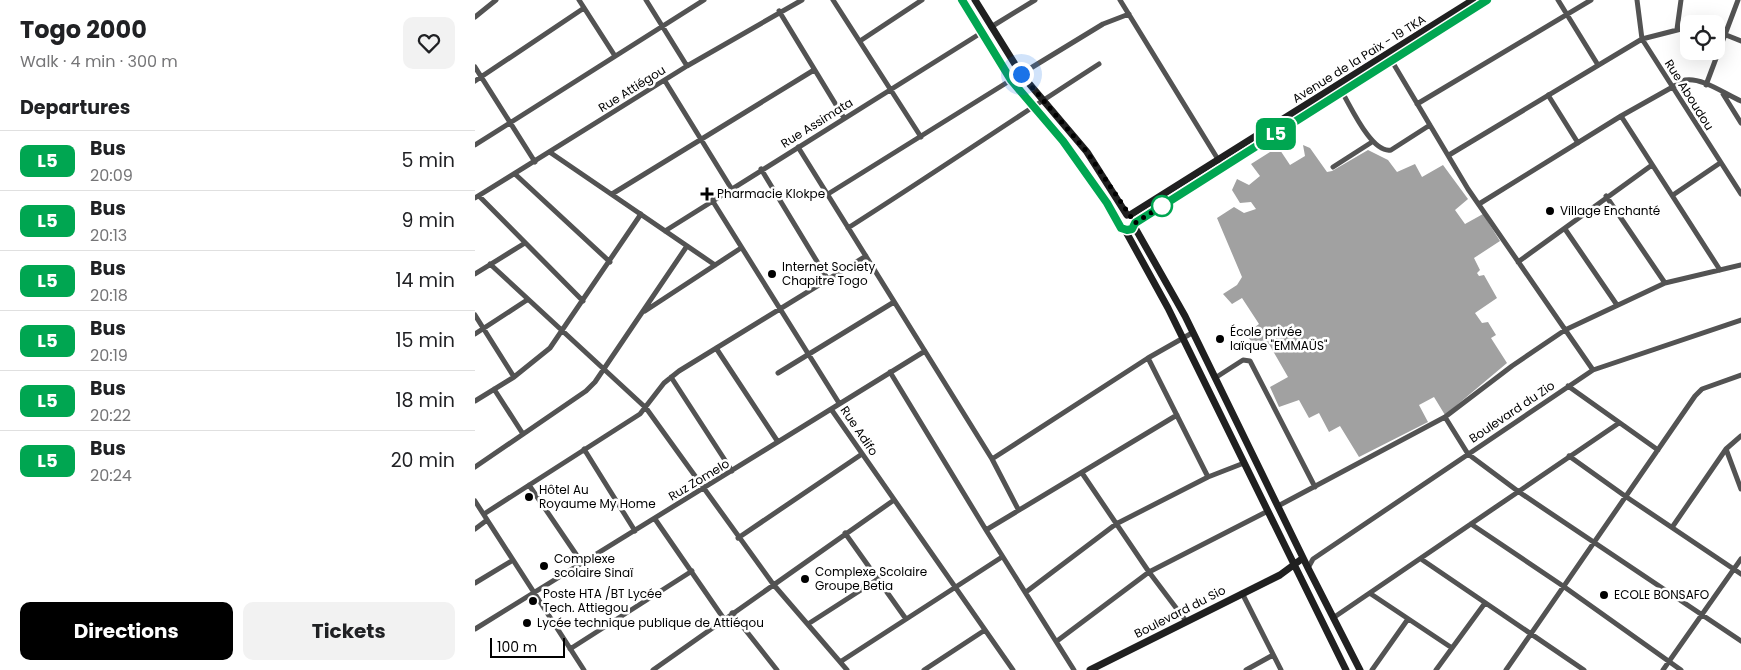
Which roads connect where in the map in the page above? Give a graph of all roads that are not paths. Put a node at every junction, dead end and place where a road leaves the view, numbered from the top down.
1 (579, 0) edge
2 (646, 0) edge
3 (704, 0) edge
4 (802, 0) edge
5 (833, 0) edge
6 (922, 0) edge
7 (962, 0) edge
8 (975, 0) edge
9 (1035, 0) edge
10 (1120, 0) edge
11 (1473, 0) edge
12 (1487, 0) edge
13 (1558, 0) edge
14 (1591, 0) edge
15 (1637, 0) edge
16 (1681, 0) edge
17 (1738, 0) edge
18 (492, 1) edge
19 (584, 8) junction
20 (779, 11) junction
21 (1129, 14) junction
22 (1567, 14) junction
23 (475, 17) edge
24 (663, 27) junction
25 (991, 27) junction
26 (1680, 28) edge
27 (1677, 29) junction
28 (981, 34) junction
29 (1725, 34) joint
30 (1642, 39) junction
31 (860, 41) junction
32 (1741, 41) edge
33 (615, 56) junction
34 (1389, 58) junction
35 (1715, 60) edge
36 (1099, 64) dead end
37 (1598, 65) junction
38 (687, 66) junction
39 (475, 67) edge
40 (814, 70) junction
41 (1021, 74) junction
42 (482, 77) junction
43 (1011, 80) junction
44 (475, 81) edge
45 (665, 81) junction
46 (1706, 85) junction
47 (1672, 88) junction
48 (890, 89) junction
49 (1342, 92) junction
50 (1722, 92) junction
51 (1548, 95) junction
52 (1042, 100) junction
53 (1741, 101) edge
54 (1417, 104) junction
55 (1033, 106) junction
56 (1621, 116) junction
57 (845, 118) junction
58 (1741, 123) edge
59 (511, 124) junction
60 (1430, 125) junction
61 (921, 137) junction
62 (700, 138) junction
63 (1372, 142) junction
64 (1578, 143) junction
65 (475, 145) edge
66 (798, 147) junction
67 (551, 153) junction
68 (1449, 155) junction
69 (1219, 161) junction
70 (535, 162) junction
71 (1720, 163) junction
72 (1652, 164) junction
73 (1333, 167) dead end
74 (761, 170) junction
75 (515, 174) junction
76 (731, 188) junction
77 (612, 194) junction
78 (827, 194) junction
79 (1741, 194) edge
80 (1673, 195) junction
81 (1606, 196) junction
82 (477, 197) edge
83 (712, 200) junction
84 (1479, 204) junction
85 (641, 214) junction
86 (1129, 215) junction
87 (1119, 221) junction
88 (1134, 225) junction
89 (848, 228) junction
90 (1565, 229) junction
91 (1125, 230) junction
92 (665, 231) junction
93 (525, 243) junction
94 (687, 246) junction
95 (741, 248) junction
96 (866, 256) junction
97 (609, 262) junction
98 (1518, 262) junction
99 (490, 264) junction
100 (715, 265) junction
101 (1741, 265) edge
102 (1720, 270) junction
103 (475, 274) edge
104 (827, 278) junction
105 (1665, 283) junction
106 (527, 300) junction
107 (583, 301) junction
108 (894, 302) junction
109 (1617, 305) junction
110 (779, 309) junction
111 (642, 312) junction
112 (475, 315) edge
113 (1741, 320) edge
114 (484, 328) junction
115 (1565, 330) junction
116 (562, 331) junction
117 (1192, 333) junction
118 (475, 334) edge
119 (1181, 337) junction
120 (716, 348) junction
121 (925, 351) junction
122 (808, 355) junction
123 (1148, 358) junction
124 (604, 370) junction
125 (1593, 370) junction
126 (890, 372) junction
127 (779, 373) dead end
128 (1741, 375) edge
129 (514, 376) junction
130 (671, 377) junction
131 (1215, 378) junction
132 (1568, 386) junction
133 (494, 389) junction
134 (475, 401) edge
135 (839, 403) junction
136 (646, 408) junction
137 (831, 409) junction
138 (1177, 415) junction
139 (1445, 417) junction
140 (1619, 423) junction
141 (523, 434) junction
142 (1741, 436) edge
143 (778, 442) junction
144 (585, 449) junction
145 (1726, 449) junction
146 (1657, 450) junction
147 (862, 454) junction
148 (1468, 454) junction
149 (1569, 456) junction
150 (993, 460) junction
151 (1244, 463) junction
152 (475, 467) edge
153 (732, 471) junction
154 (1081, 473) junction
155 (1208, 477) junction
156 (529, 485) junction
157 (1315, 486) junction
158 (705, 488) junction
159 (1741, 488) edge
160 (1519, 492) junction
161 (1625, 496) junction
162 (475, 500) edge
163 (894, 500) junction
164 (1278, 506) junction
165 (1018, 509) junction
166 (1268, 511) junction
167 (484, 514) junction
168 (655, 518) junction
169 (487, 520) junction
170 (1116, 524) junction
171 (1471, 524) junction
172 (1673, 526) junction
173 (475, 529) edge
174 (985, 530) junction
175 (635, 531) junction
176 (845, 533) junction
177 (738, 538) junction
178 (1595, 541) junction
179 (1002, 557) junction
180 (1303, 558) junction
181 (1313, 559) junction
182 (1421, 559) junction
183 (1741, 559) edge
184 (513, 560) junction
185 (582, 563) junction
186 (1293, 564) junction
187 (1308, 568) junction
188 (1734, 568) junction
189 (692, 571) junction
190 (1149, 572) junction
191 (1298, 573) junction
192 (1741, 574) edge
193 (1280, 575) junction
194 (877, 579) junction
195 (475, 583) edge
196 (773, 584) junction
197 (1563, 586) junction
198 (955, 588) junction
199 (533, 592) junction
200 (1026, 592) junction
201 (1242, 593) junction
202 (1371, 594) junction
203 (1485, 603) junction
204 (732, 613) junction
205 (1702, 614) junction
206 (1333, 618) junction
207 (724, 619) junction
208 (906, 619) junction
209 (1408, 619) junction
210 (1186, 621) junction
211 (808, 624) junction
212 (475, 629) edge
213 (985, 630) junction
214 (1531, 633) junction
215 (1057, 641) junction
216 (1741, 641) edge
217 (1452, 648) junction
218 (570, 649) junction
219 (1273, 655) junction
220 (840, 662) junction
221 (1669, 662) junction
222 (584, 670) edge
223 (653, 670) edge
224 (777, 670) edge
225 (847, 670) edge
226 (924, 670) edge
227 (1013, 670) edge
228 (1074, 670) edge
229 (1090, 670) edge
230 (1246, 670) edge
231 (1281, 670) edge
232 (1347, 670) edge
233 (1361, 670) edge
234 (1372, 670) edge
235 (1436, 670) edge
236 (1506, 670) edge
237 (1584, 670) edge
238 (1663, 670) edge
239 (1681, 670) edge

1 - 19 street
2 - 24 street
3 - 24 street
4 - 20 street, Rue Attiégou
5 - 31 street
6 - 31 street
7 - 28 main road
8 - 25 main road
9 - 25 street
10 - 21 street
11 - 34 main road, Avenue de la Paix - 19 TKA
12 - 34 main road
13 - 22 street
14 - 22 street
15 - 30 street, Rue Aboudou
16 - 27 street
17 - 29 street
18 - 23 street
19 - 33 street
19 - 42 street
20 - 38 street, Rue Attiégou
20 - 40 street
21 - 41 street
21 - 69 street
22 - 37 street
22 - 54 street
24 - 33 street
24 - 38 street
25 - 41 main road
26 - 27 street
27 - 30 street
28 - 43 main road
28 - 48 street, Rue Assimata
29 - 32 street
30 - 37 street
30 - 47 street, Rue Aboudou
31 - 48 street
33 - 59 street
34 - 49 main road
34 - 54 street
34 - 69 main road, Avenue de la Paix - 19 TKA
35 - 46 street
36 - 52 street
37 - 51 street
38 - 45 street, Rue Attiégou
39 - 42 street
40 - 57 street
40 - 62 street
41 - 52 main road
42 - 44 street
42 - 59 street
43 - 55 main road
43 - 61 street
45 - 62 street
45 - 67 street, Rue Attiégou
46 - 47 street
46 - 50 street
47 - 56 street
47 - 71 street, Rue Aboudou
48 - 57 street, Rue Assimata
48 - 61 street
49 - 63 street
49 - 88 main road
50 - 53 street
50 - 58 street
51 - 64 street
51 - 68 street
52 - 55 street
52 - 86 main road
54 - 60 street
55 - 87 main road
55 - 89 street
56 - 64 street
56 - 72 street
57 - 66 street, Rue Assimata
59 - 65 street
59 - 70 street
60 - 63 street
60 - 68 street
61 - 78 street
62 - 76 street
62 - 77 street
63 - 73 street
64 - 84 street
66 - 74 street, Rue Assimata
66 - 78 street
67 - 70 street, Rue Attiégou
67 - 77 street
68 - 84 street
69 - 86 main road, Avenue de la Paix - 19 TKA
70 - 75 street, Rue Attiégou
71 - 79 street, Rue Aboudou
71 - 80 street
72 - 80 street
72 - 81 street
74 - 76 street, Rue Assimata
74 - 104 street
75 - 82 street, Rue Attiégou
75 - 97 street
76 - 83 street, Rue Assimata
77 - 85 street
78 - 89 street
80 - 102 street
81 - 90 street
81 - 105 street
82 - 93 street
83 - 92 street, Rue Assimata
83 - 95 street, Rue Adifo
84 - 98 street
85 - 92 street
85 - 97 street
86 - 87 main road
86 - 88 main road
87 - 91 main road
88 - 91 main road
88 - 117 main road
89 - 96 street
90 - 98 street
90 - 109 street
91 - 119 main road
92 - 94 street
93 - 99 street
93 - 107 street
94 - 100 street
94 - 111 street
95 - 100 street
95 - 110 street, Rue Adifo
96 - 104 street
96 - 108 street
97 - 107 street
98 - 115 street
99 - 103 street
99 - 106 street
100 - 111 street
101 - 102 street
102 - 105 street
104 - 110 street
105 - 109 street
106 - 114 street
106 - 116 street
107 - 116 street
108 - 121 street
108 - 122 street
109 - 115 street
110 - 120 street
110 - 122 street, Rue Adifo
111 - 124 street
112 - 114 street
113 - 125 street, Boulevard du Zio
114 - 118 street
114 - 129 street
115 - 125 street
115 - 139 street
116 - 124 street
116 - 129 street
117 - 119 street
117 - 131 main road
119 - 123 street
119 - 151 main road
120 - 130 street
120 - 143 street
121 - 126 street
121 - 150 street
122 - 127 street
122 - 135 street, Rue Adifo
123 - 138 street
123 - 150 street
124 - 136 street
124 - 141 street
125 - 132 street, Boulevard du Zio
126 - 135 street
126 - 174 street
128 - 146 street
129 - 133 street
130 - 136 street
130 - 153 street
131 - 157 street
131 - 164 main road
132 - 140 street
132 - 148 street, Boulevard du Zio
133 - 134 street
133 - 141 street
135 - 137 street, Rue Adifo
136 - 144 street
136 - 158 street
137 - 143 street, Ruz Zomelo
137 - 147 street, Rue Adifo
138 - 154 street
138 - 155 street
139 - 148 street
139 - 157 street
140 - 146 street
140 - 149 street
141 - 152 street
142 - 145 street
143 - 153 street, Ruz Zomelo
144 - 156 street
144 - 175 street
145 - 159 street
145 - 172 street
146 - 161 street
147 - 163 street, Rue Adifo
147 - 177 street
148 - 160 street
148 - 181 street, Boulevard du Zio
149 - 160 street
149 - 161 street
150 - 165 street
151 - 155 street
151 - 166 main road
153 - 158 street, Ruz Zomelo
154 - 165 street
154 - 170 street
155 - 170 street
156 - 167 street
156 - 185 street
157 - 164 street
158 - 168 street, Ruz Zomelo
158 - 177 street
160 - 171 street
160 - 178 street
161 - 172 street
161 - 178 street
162 - 167 street
163 - 176 street
163 - 198 street, Rue Adifo
164 - 180 main road
165 - 174 street
166 - 186 main road
166 - 190 street
167 - 169 street
168 - 175 street, Ruz Zomelo
168 - 189 street
169 - 173 street
169 - 184 street
170 - 190 street
170 - 200 street
171 - 182 street
171 - 197 street
172 - 188 street
174 - 179 street
175 - 185 street, Ruz Zomelo
176 - 194 street
176 - 196 street
177 - 196 street
178 - 197 street
178 - 205 street
179 - 198 street
179 - 200 street
180 - 181 street
180 - 186 main road, Boulevard du Sio
180 - 187 main road
181 - 187 street, Boulevard du Zio
182 - 202 street
182 - 203 street
183 - 188 street
184 - 195 street
184 - 199 street
185 - 199 street, Ruz Zomelo
186 - 191 main road
186 - 193 main road, Boulevard du Sio
187 - 191 main road, Boulevard du Sio
187 - 206 main road
188 - 192 street
188 - 205 street
189 - 207 street
189 - 218 street
190 - 210 street
190 - 215 street
191 - 193 main road, Boulevard du Sio
191 - 232 main road
193 - 201 main road, Boulevard du Sio
194 - 208 street
194 - 211 street
196 - 204 street
196 - 211 street
197 - 214 street
197 - 221 street
198 - 208 street
198 - 213 street, Rue Adifo
199 - 212 street, Ruz Zomelo
199 - 218 street
200 - 215 street
201 - 210 main road, Boulevard du Sio
201 - 219 street
202 - 206 street
202 - 209 street
203 - 214 street
203 - 217 street
204 - 207 street
204 - 224 street
205 - 216 street
205 - 221 street
206 - 233 main road
207 - 223 street
208 - 220 street
209 - 217 street
209 - 234 street
210 - 229 main road, Boulevard du Sio
211 - 220 street
213 - 226 street
213 - 227 street, Rue Adifo
214 - 236 street
214 - 237 street
215 - 228 street
217 - 235 street
218 - 222 street
219 - 230 street
219 - 231 street
220 - 225 street
221 - 238 street
221 - 239 street

